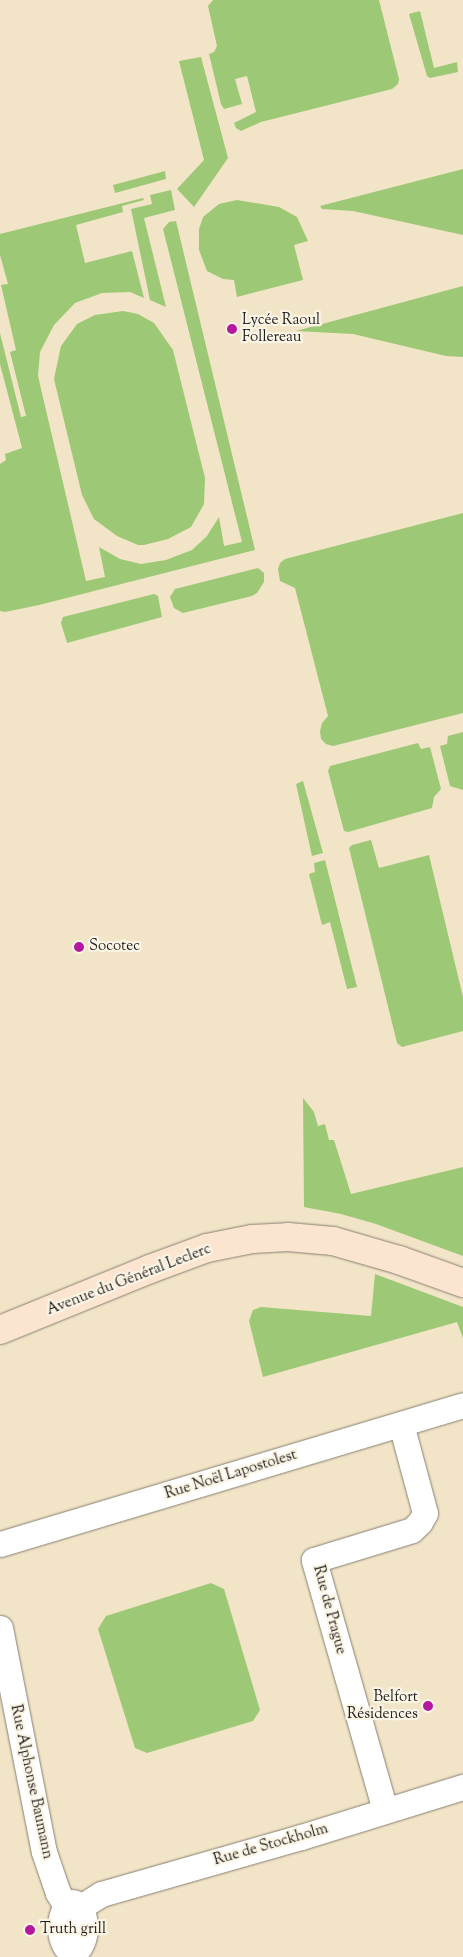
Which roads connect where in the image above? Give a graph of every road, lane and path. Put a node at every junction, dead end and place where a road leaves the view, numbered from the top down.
1 (463, 1283) edge
2 (0, 1330) edge
3 (463, 1406) edge
4 (401, 1424) junction
5 (0, 1544) edge
6 (0, 1628) edge
7 (463, 1787) edge
8 (385, 1810) junction
9 (72, 1912) junction
10 (72, 1957) edge

1 - 2 street, Avenue du Général Leclerc
3 - 4 street, Rue Noël Lapostolest
4 - 5 street, Rue Noël Lapostolest
4 - 8 street, Rue de Prague
6 - 9 street, Rue Alphonse Baumann
7 - 8 street, Rue de Stockholm
8 - 9 street, Rue de Stockholm
9 - 10 street, Rue Alphonse Baumann

